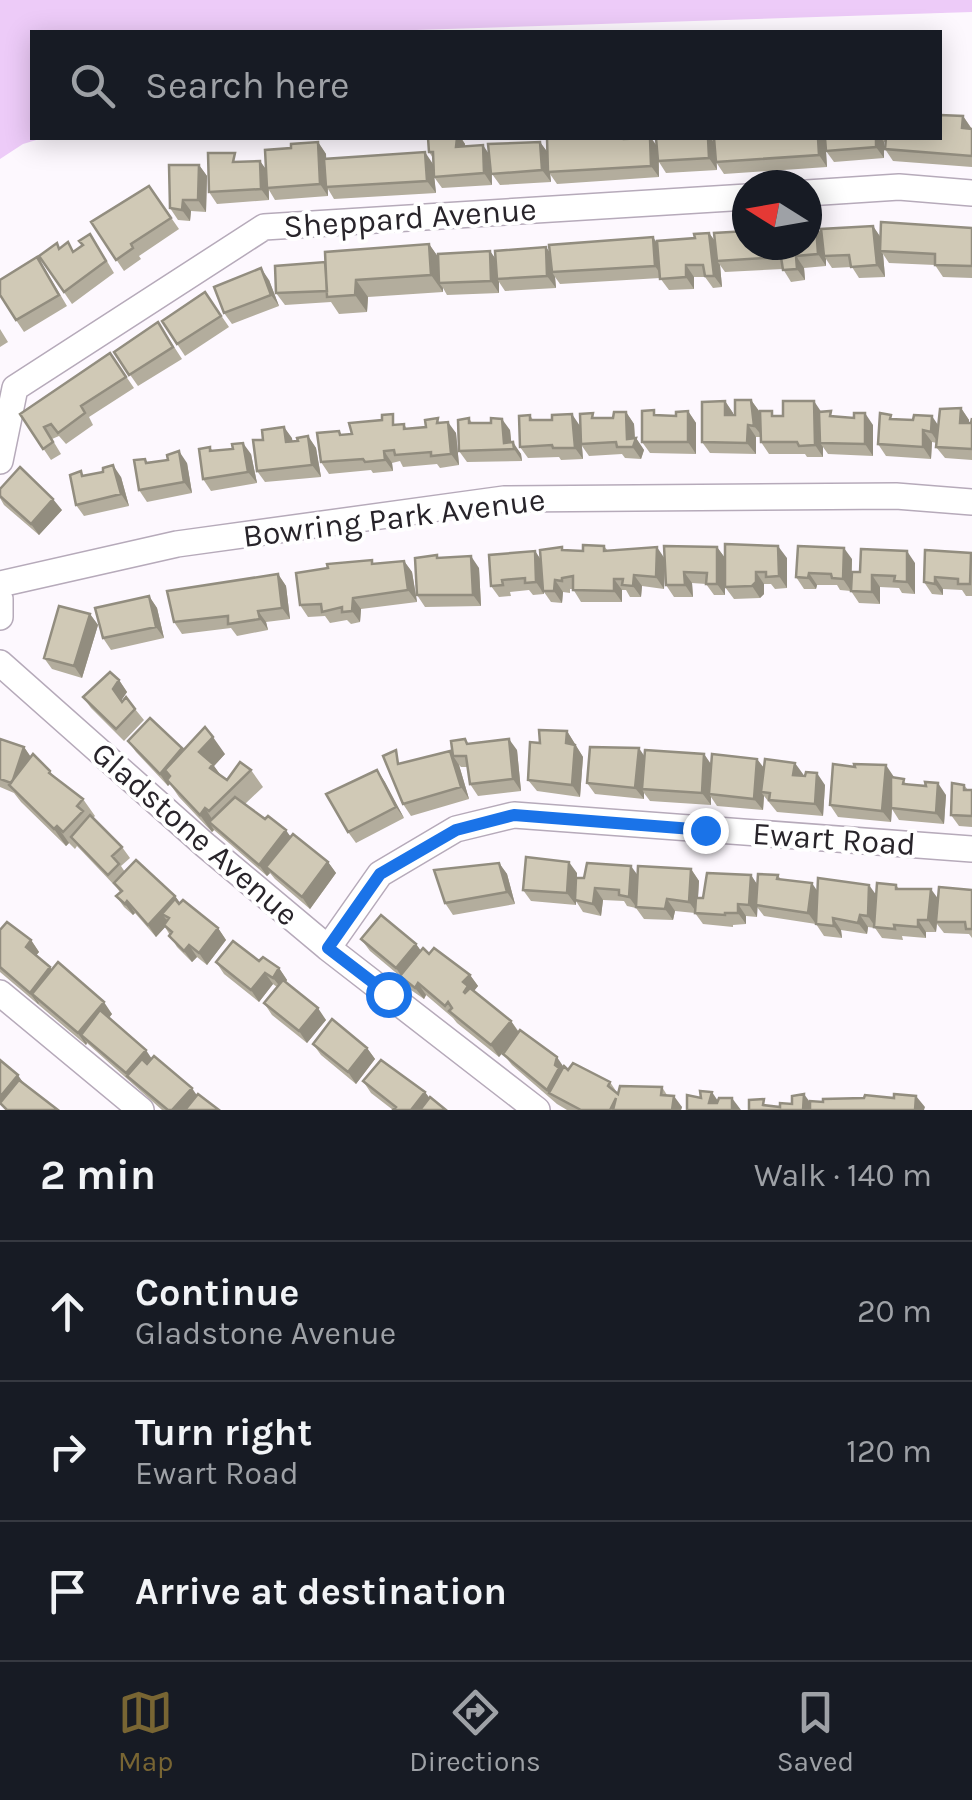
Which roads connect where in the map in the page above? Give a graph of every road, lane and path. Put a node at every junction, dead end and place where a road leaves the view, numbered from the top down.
1 (822, 192) edge
2 (972, 192) edge
3 (732, 197) edge
4 (0, 461) edge
5 (972, 502) edge
6 (0, 584) edge
7 (0, 599) edge
8 (0, 617) edge
9 (0, 663) edge
10 (972, 850) edge
11 (328, 948) junction
12 (0, 992) edge
13 (141, 1110) edge
14 (537, 1110) edge

1 - 2 street
3 - 4 street, Sheppard Avenue
5 - 6 street, Bowring Park Avenue
7 - 8 street
9 - 11 street, Gladstone Avenue
10 - 11 street, Ewart Road
11 - 14 street, Gladstone Avenue
12 - 13 street

